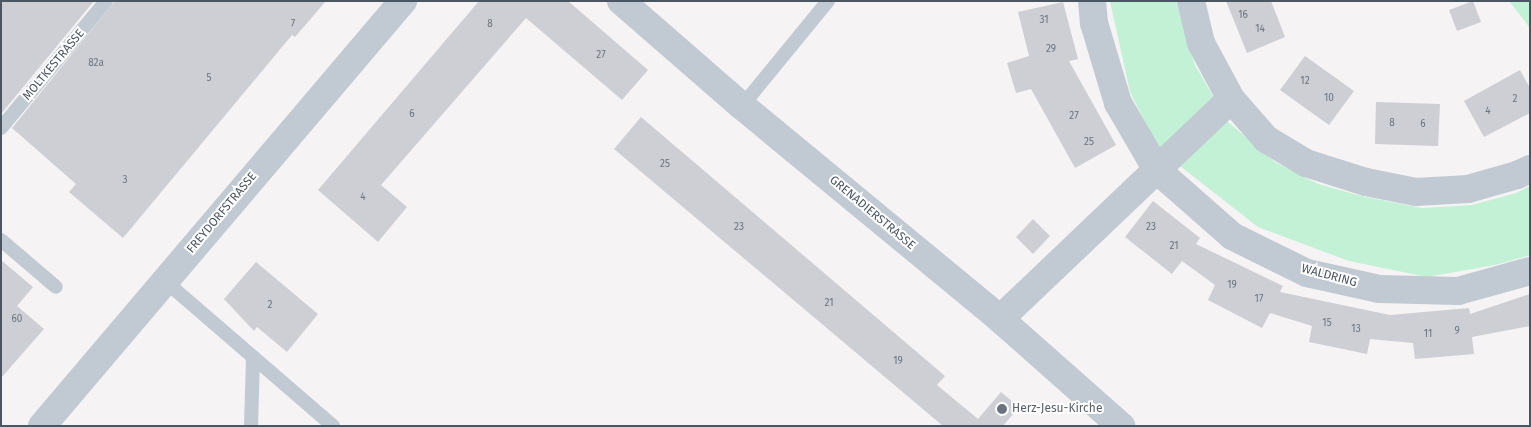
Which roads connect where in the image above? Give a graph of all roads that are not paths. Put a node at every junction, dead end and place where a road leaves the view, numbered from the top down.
1 (106, 1) edge
2 (403, 1) edge
3 (621, 1) edge
4 (828, 1) edge
5 (1092, 1) edge
6 (1191, 1) edge
7 (1231, 99) junction
8 (742, 106) junction
9 (1, 128) edge
10 (1530, 169) edge
11 (1157, 170) junction
12 (1, 240) edge
13 (1530, 271) edge
14 (165, 281) junction
15 (56, 286) dead end
16 (1000, 319) junction
17 (253, 357) junction
18 (42, 426) edge
19 (251, 426) edge
20 (333, 426) edge
21 (1121, 426) edge

1 - 9 lane, MOLTKESTRASSE
2 - 14 street, FREYDORFSTRASSE
3 - 8 street, GRENADIERSTRASSE
4 - 8 lane
5 - 11 street, WALDRING
6 - 7 street
7 - 10 street
7 - 11 street
8 - 16 street, GRENADIERSTRASSE
11 - 13 street, WALDRING
11 - 16 street
12 - 15 lane
14 - 17 lane
14 - 18 street, FREYDORFSTRASSE
16 - 21 street, GRENADIERSTRASSE
17 - 19 lane
17 - 20 lane

